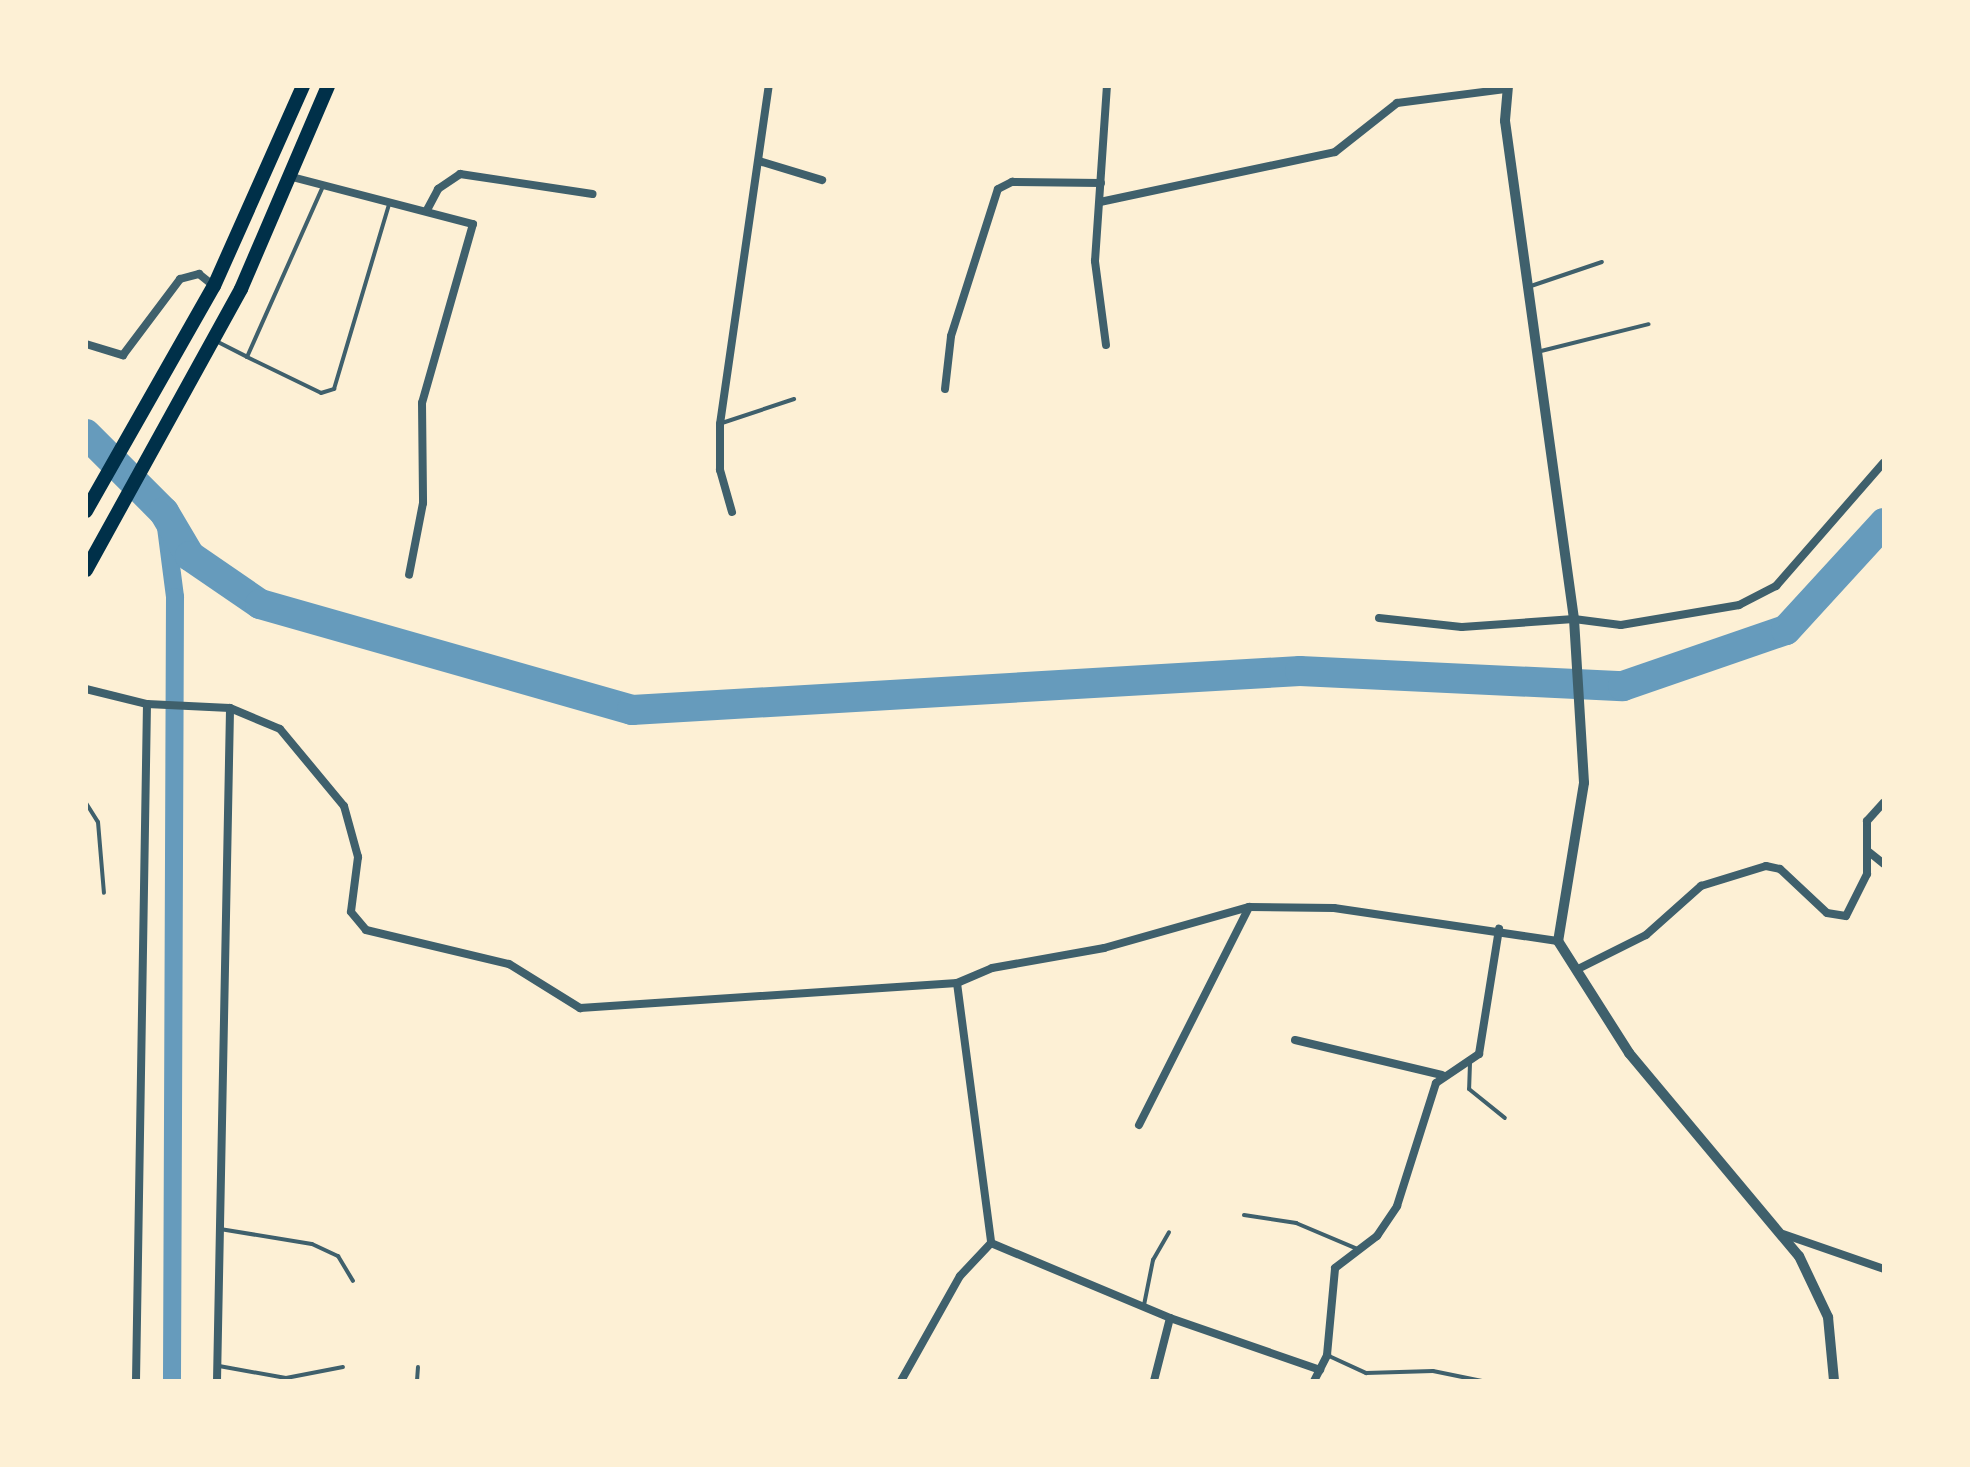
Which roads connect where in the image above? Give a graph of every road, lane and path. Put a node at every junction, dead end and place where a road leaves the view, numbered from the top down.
1 (303, 86) edge
2 (328, 86) edge
3 (769, 86) edge
4 (1107, 86) edge
5 (1507, 88) edge
6 (759, 161) junction
7 (292, 177) junction
8 (822, 180) dead end
9 (1101, 183) junction
10 (323, 186) junction
11 (593, 194) dead end
12 (390, 202) junction
13 (1100, 202) junction
14 (427, 210) junction
15 (1602, 262) dead end
16 (214, 286) junction
17 (1526, 287) junction
18 (1649, 324) dead end
19 (213, 340) junction
20 (86, 344) edge
21 (1106, 345) dead end
22 (1535, 353) junction
23 (247, 357) junction
24 (945, 389) dead end
25 (794, 399) dead end
26 (720, 424) junction
27 (1884, 462) edge
28 (86, 511) edge
29 (732, 512) dead end
30 (86, 570) edge
31 (409, 575) dead end
32 (1379, 618) dead end
33 (1574, 620) junction
34 (86, 689) edge
35 (152, 705) junction
36 (230, 708) junction
37 (1884, 802) edge
38 (86, 803) edge
39 (1869, 852) junction
40 (1884, 864) edge
41 (104, 893) dead end
42 (1249, 907) junction
43 (1499, 929) junction
44 (1558, 941) junction
45 (1578, 969) junction
46 (957, 983) junction
47 (1295, 1040) dead end
48 (1470, 1063) junction
49 (1442, 1075) junction
50 (1505, 1118) dead end
51 (1139, 1125) dead end
52 (1244, 1215) dead end
53 (220, 1229) junction
54 (1169, 1232) dead end
55 (1783, 1234) junction
56 (991, 1243) junction
57 (1360, 1250) junction
58 (1884, 1269) edge
59 (353, 1281) dead end
60 (1143, 1308) junction
61 (1170, 1318) junction
62 (1327, 1355) junction
63 (217, 1365) junction
64 (343, 1367) dead end
65 (418, 1367) dead end
66 (1320, 1370) junction
67 (136, 1381) edge
68 (217, 1381) edge
69 (417, 1381) edge
70 (901, 1381) edge
71 (1154, 1381) edge
72 (1314, 1381) edge
73 (1482, 1381) edge
74 (1834, 1381) edge

1 - 16 main road
2 - 7 main road
3 - 6 street
4 - 9 street
5 - 13 street
5 - 17 street
6 - 8 street
6 - 26 street
7 - 10 street
7 - 19 main road
9 - 13 street
9 - 24 street
10 - 12 street
10 - 23 lane
11 - 14 street
12 - 14 street
12 - 23 lane
13 - 21 street
14 - 31 street
15 - 17 lane
16 - 20 street
16 - 28 main road
17 - 22 street
18 - 22 lane
19 - 23 lane
19 - 30 main road
22 - 33 street
25 - 26 lane
26 - 29 street
27 - 33 street
32 - 33 street
33 - 44 street
34 - 35 street
35 - 36 street
35 - 67 street
36 - 46 street
36 - 53 street
37 - 39 street
38 - 41 lane
39 - 40 street
39 - 45 street
42 - 43 street
42 - 46 street
42 - 51 street
43 - 44 street
43 - 48 street
44 - 45 street
45 - 55 street
46 - 56 street
47 - 49 street
48 - 49 street
48 - 50 lane
49 - 57 street
52 - 57 lane
53 - 59 lane
53 - 63 street
54 - 60 lane
55 - 58 street
55 - 74 street
56 - 60 street
56 - 70 street
57 - 62 street
60 - 61 street
61 - 66 street
61 - 71 street
62 - 66 street
62 - 73 lane
63 - 64 lane
63 - 68 street
65 - 69 lane
66 - 72 street

